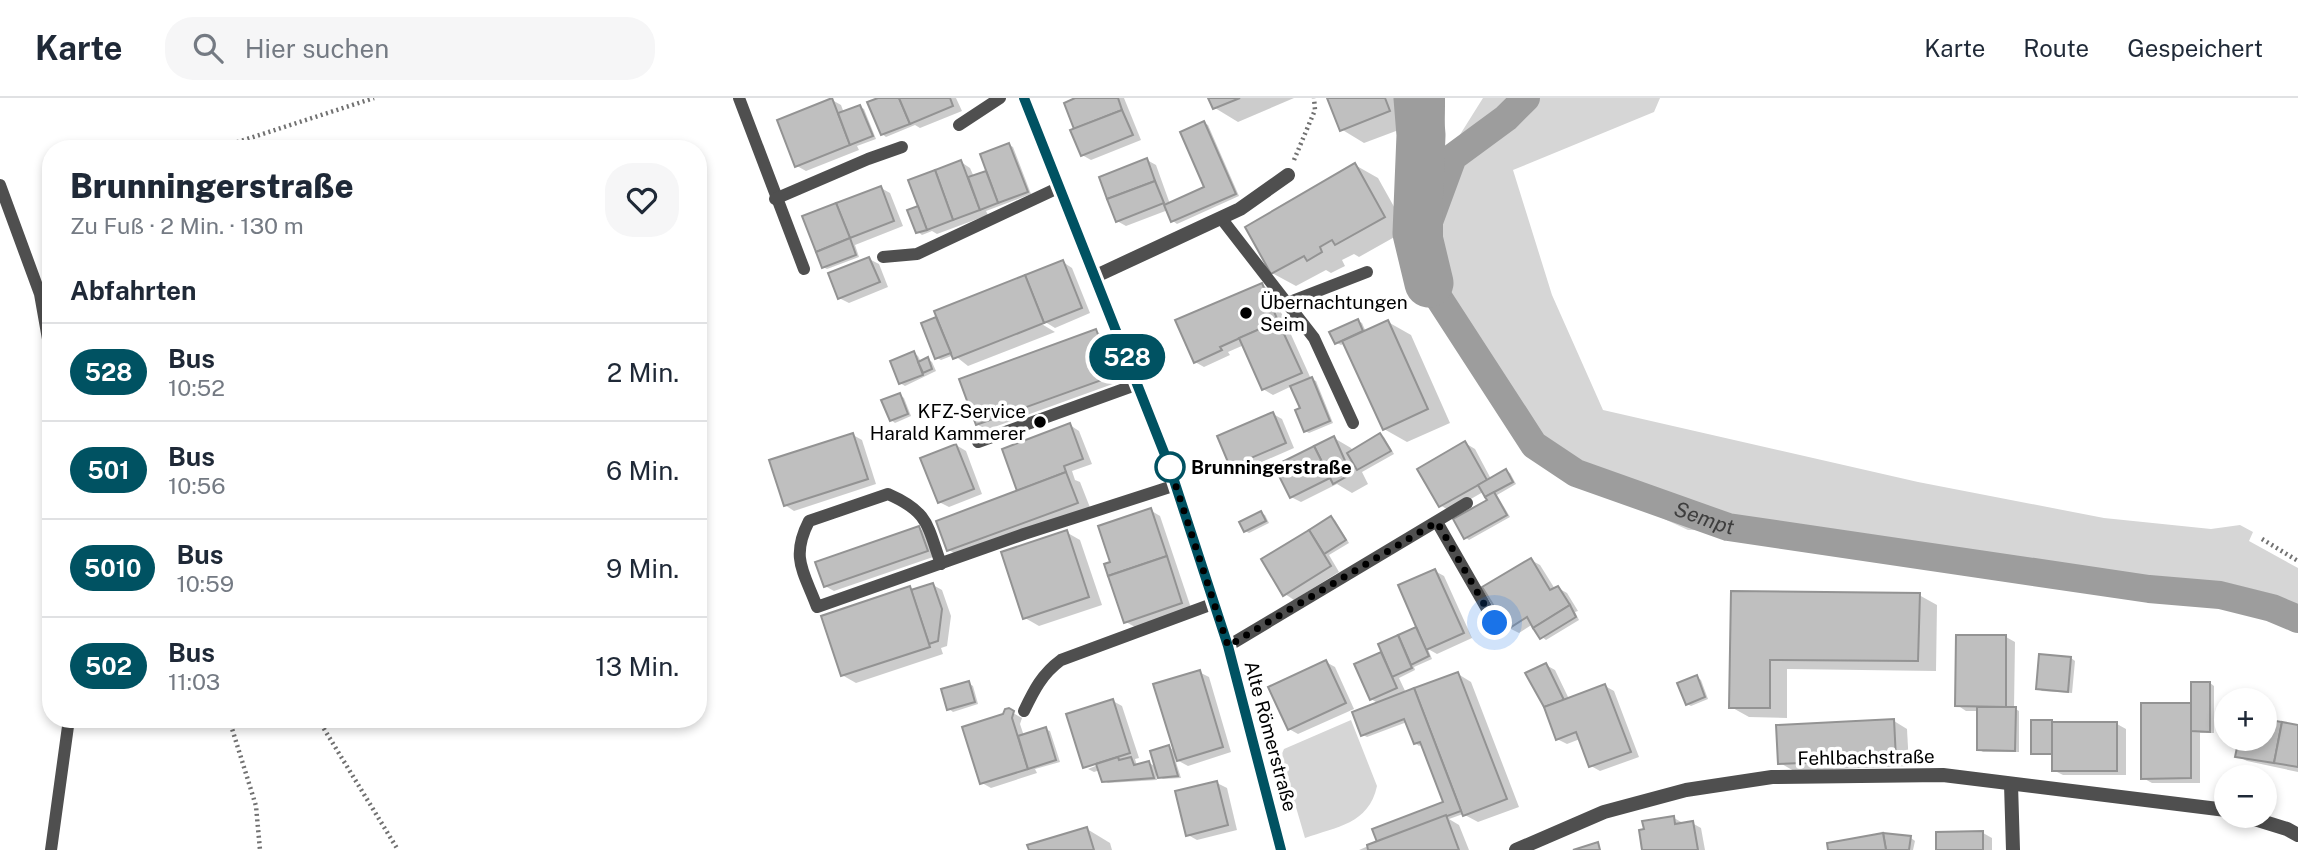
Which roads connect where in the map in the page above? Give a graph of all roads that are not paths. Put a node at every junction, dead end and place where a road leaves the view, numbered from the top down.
1 (739, 98) edge
2 (1000, 98) edge
3 (1024, 98) edge
4 (959, 125) dead end
5 (902, 147) dead end
6 (1288, 175) road end
7 (0, 185) edge
8 (1060, 187) junction
9 (775, 199) junction
10 (1221, 218) junction
11 (883, 257) dead end
12 (804, 269) dead end
13 (1367, 272) dead end
14 (1096, 276) junction
15 (1287, 303) junction
16 (42, 305) edge
17 (1138, 384) junction
18 (1353, 423) dead end
19 (978, 442) dead end
20 (1176, 485) junction
21 (1467, 503) dead end
22 (1437, 522) junction
23 (941, 564) junction
24 (1215, 603) junction
25 (1495, 623) dead end
26 (1228, 646) junction
27 (1024, 711) dead end
28 (68, 728) edge
29 (2011, 784) junction
30 (2214, 809) edge
31 (2277, 826) edge
32 (2298, 835) edge
33 (51, 850) edge
34 (1281, 850) edge
35 (1516, 850) edge
36 (2013, 850) edge

1 - 9 lane
2 - 4 lane
3 - 8 main road, Alte Römerstraße
5 - 9 lane
6 - 10 street
7 - 16 lane
8 - 11 lane
8 - 14 main road, Alte Römerstraße
9 - 12 lane
10 - 14 street
10 - 15 lane
13 - 15 lane
14 - 17 main road, Alte Römerstraße
15 - 18 lane
17 - 19 lane
17 - 20 main road, Alte Römerstraße
20 - 23 lane
20 - 24 main road, Alte Römerstraße
21 - 22 lane
22 - 25 lane
22 - 26 lane
23 - 23 lane
24 - 26 main road, Alte Römerstraße
24 - 27 lane
26 - 34 main road, Alte Römerstraße
28 - 33 lane
29 - 30 street, Fehlbachstraße
29 - 35 street, Fehlbachstraße
29 - 36 street
31 - 32 street

